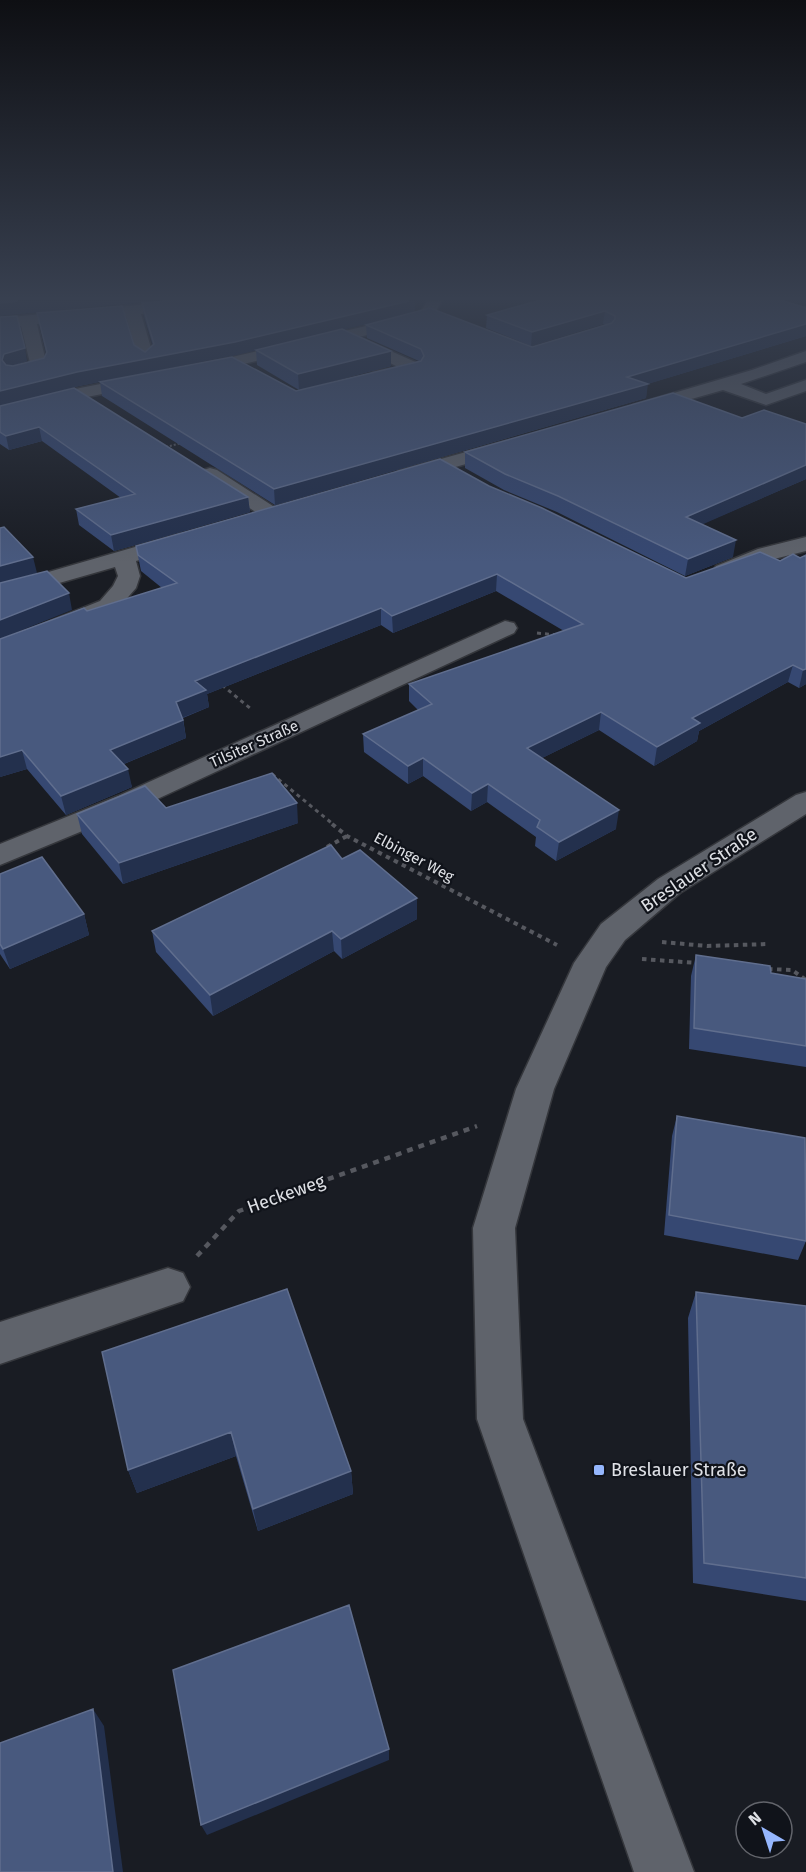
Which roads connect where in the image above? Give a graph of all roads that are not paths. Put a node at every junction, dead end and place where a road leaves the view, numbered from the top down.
1 (104, 388) edge
2 (709, 388) edge
3 (735, 388) edge
4 (799, 388) edge
5 (80, 393) junction
6 (106, 410) edge
7 (625, 413) edge
8 (0, 414) edge
9 (523, 442) edge
10 (166, 447) edge
11 (442, 465) junction
12 (387, 481) edge
13 (469, 481) edge
14 (295, 507) edge
15 (272, 514) junction
16 (249, 521) edge
17 (203, 534) edge
18 (806, 544) edge
19 (124, 557) junction
20 (704, 578) edge
21 (0, 593) edge
22 (505, 628) road end
23 (0, 650) edge
24 (806, 801) edge
25 (0, 855) edge
26 (168, 1287) road end
27 (0, 1343) edge
28 (664, 1872) edge

1 - 5 street
2 - 7 street
3 - 4 street
5 - 6 street
5 - 8 street
9 - 11 street
10 - 15 street
11 - 12 street
11 - 13 street
14 - 15 street
15 - 16 street
17 - 19 street
18 - 20 street
19 - 21 street
19 - 23 street
22 - 25 street, Tilsiter Straße
24 - 28 street, Breslauer Straße
26 - 27 street

